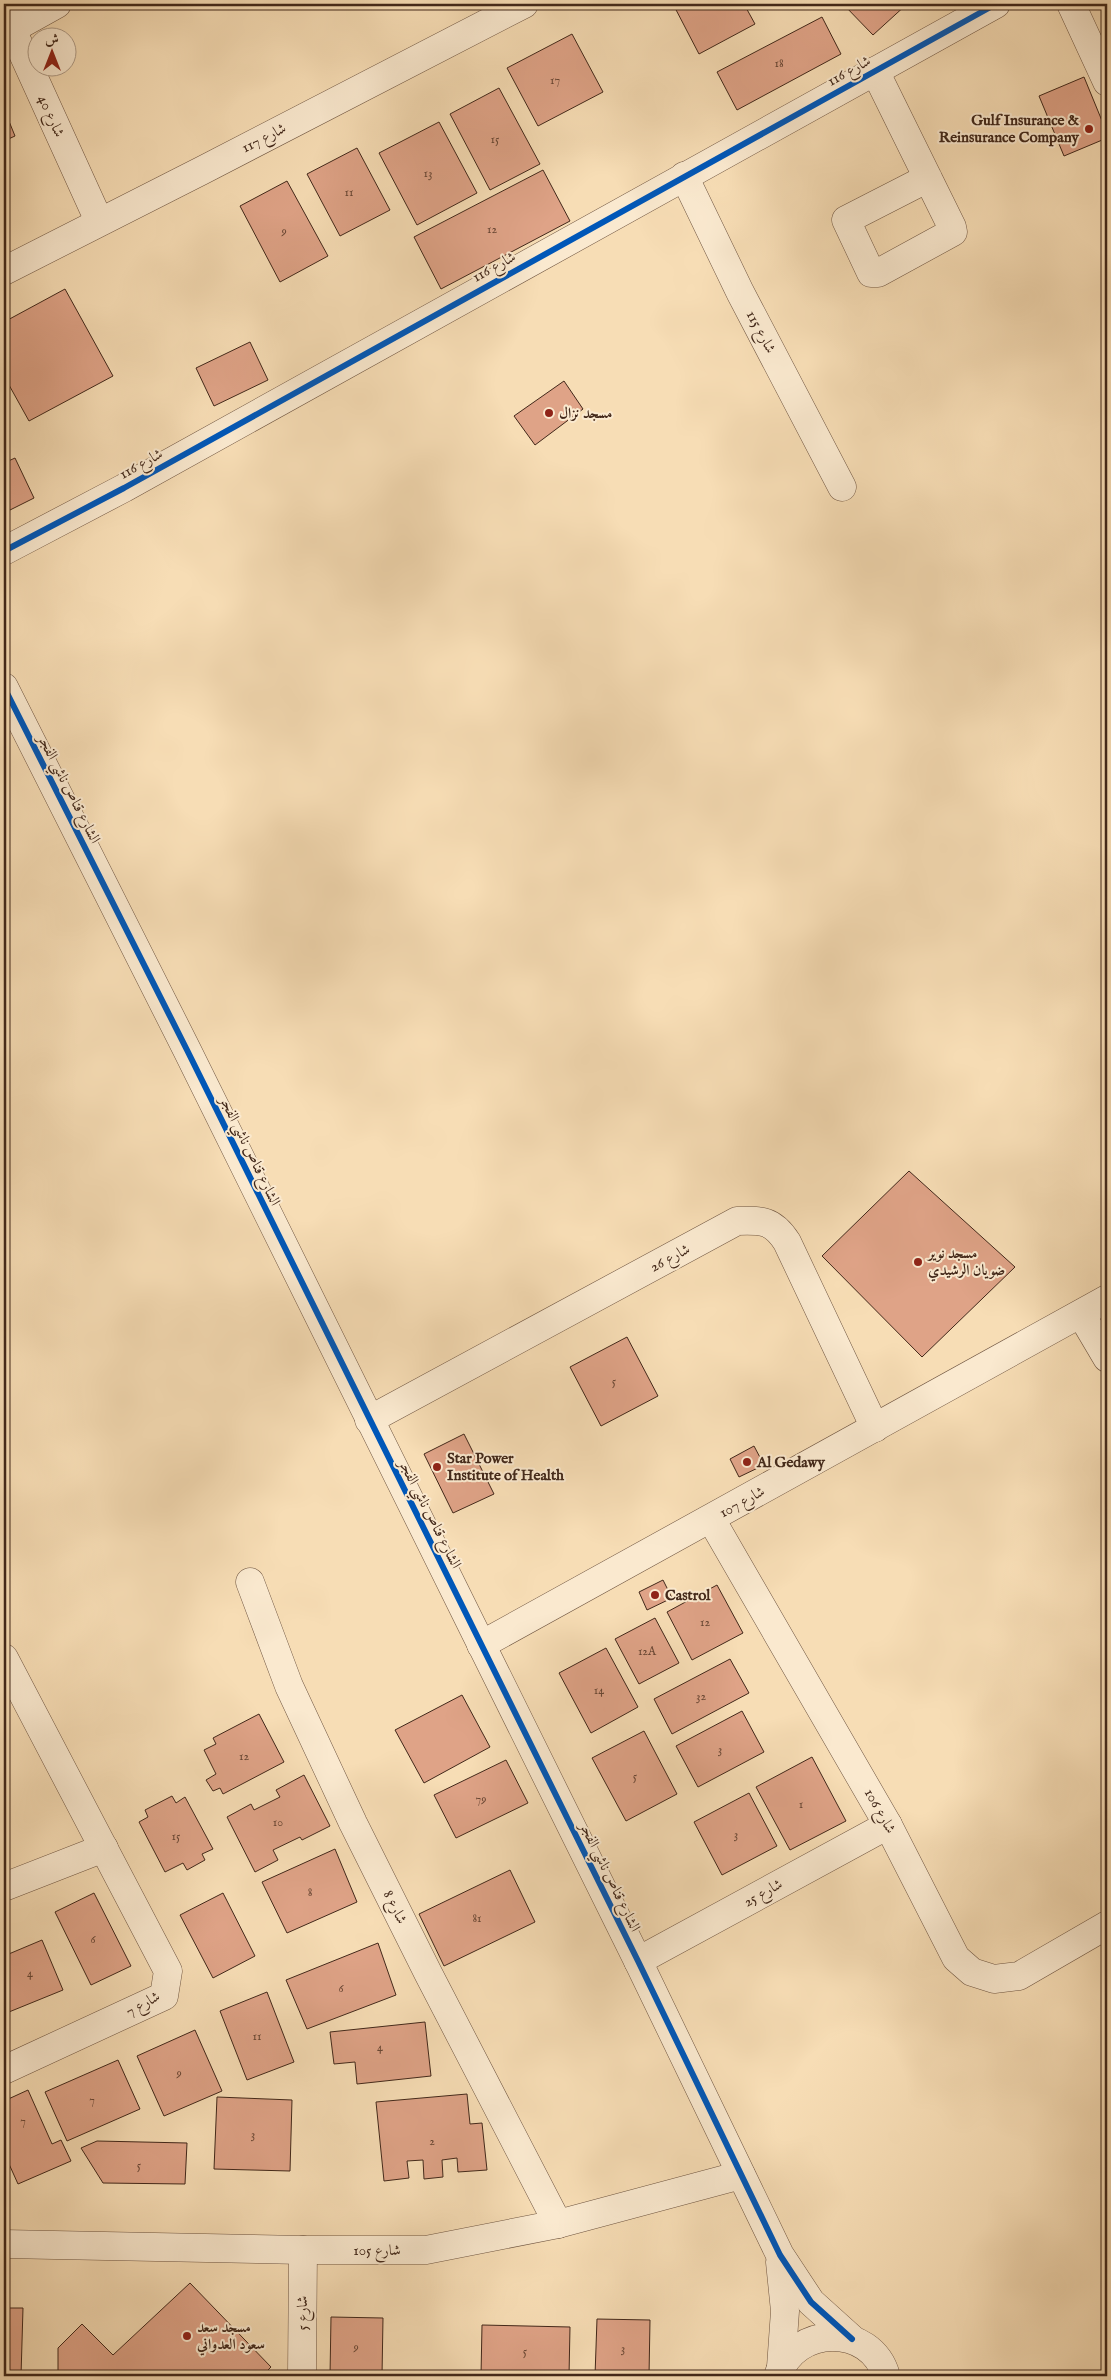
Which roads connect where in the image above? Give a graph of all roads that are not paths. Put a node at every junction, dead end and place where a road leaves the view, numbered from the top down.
1 (58, 4) edge
2 (524, 4) edge
3 (996, 4) edge
4 (1071, 4) edge
5 (8, 20) edge
6 (875, 70) junction
7 (1107, 82) edge
8 (684, 176) junction
9 (928, 178) dead end
10 (99, 221) junction
11 (4, 270) edge
12 (842, 487) dead end
13 (4, 551) edge
14 (4, 687) edge
15 (1107, 1299) edge
16 (1081, 1314) junction
17 (1107, 1358) edge
18 (369, 1420) junction
19 (875, 1428) junction
20 (711, 1519) junction
21 (250, 1582) dead end
22 (481, 1645) junction
23 (4, 1658) edge
24 (888, 1825) junction
25 (104, 1848) junction
26 (4, 1887) edge
27 (1107, 1925) edge
28 (638, 1961) junction
29 (4, 2070) edge
30 (741, 2175) junction
31 (558, 2224) junction
32 (4, 2244) edge
33 (303, 2250) junction
34 (780, 2256) junction
35 (852, 2339) junction
36 (779, 2372) edge
37 (887, 2374) edge
38 (302, 2376) edge

1 - 5 street
2 - 10 street, شارع 117
3 - 6 street, شارع 116
4 - 7 street
5 - 10 street, شارع 40
6 - 8 street, شارع 116
6 - 9 street, شارع 116
8 - 12 street, شارع 115
8 - 13 street, شارع 116
10 - 11 street, شارع 117
14 - 18 street, الشارع قناص ناشي الفجر
15 - 16 street, شارع 107
16 - 17 street
16 - 19 street, شارع 107
18 - 19 street, شارع 26
18 - 22 street, الشارع قناص ناشي الفجر
19 - 20 street, شارع 107
20 - 22 street, شارع 107
20 - 24 street, شارع 106
21 - 31 street, شارع 8
22 - 28 street, الشارع قناص ناشي الفجر
23 - 25 street, شارع 7
24 - 27 street, شارع 106
24 - 28 street, شارع 25
25 - 26 street
25 - 29 street, شارع 7
28 - 30 street, الشارع قناص ناشي الفجر
30 - 31 street, شارع 105
30 - 34 street, الشارع قناص ناشي الفجر
31 - 33 street, شارع 105
32 - 33 street, شارع 105
33 - 38 street, شارع 5
34 - 35 street, الشارع قناص ناشي الفجر
34 - 36 street, الشارع قناص ناشي الفجر
35 - 36 street
35 - 37 street, الشارع قناص ناشي الفجر

